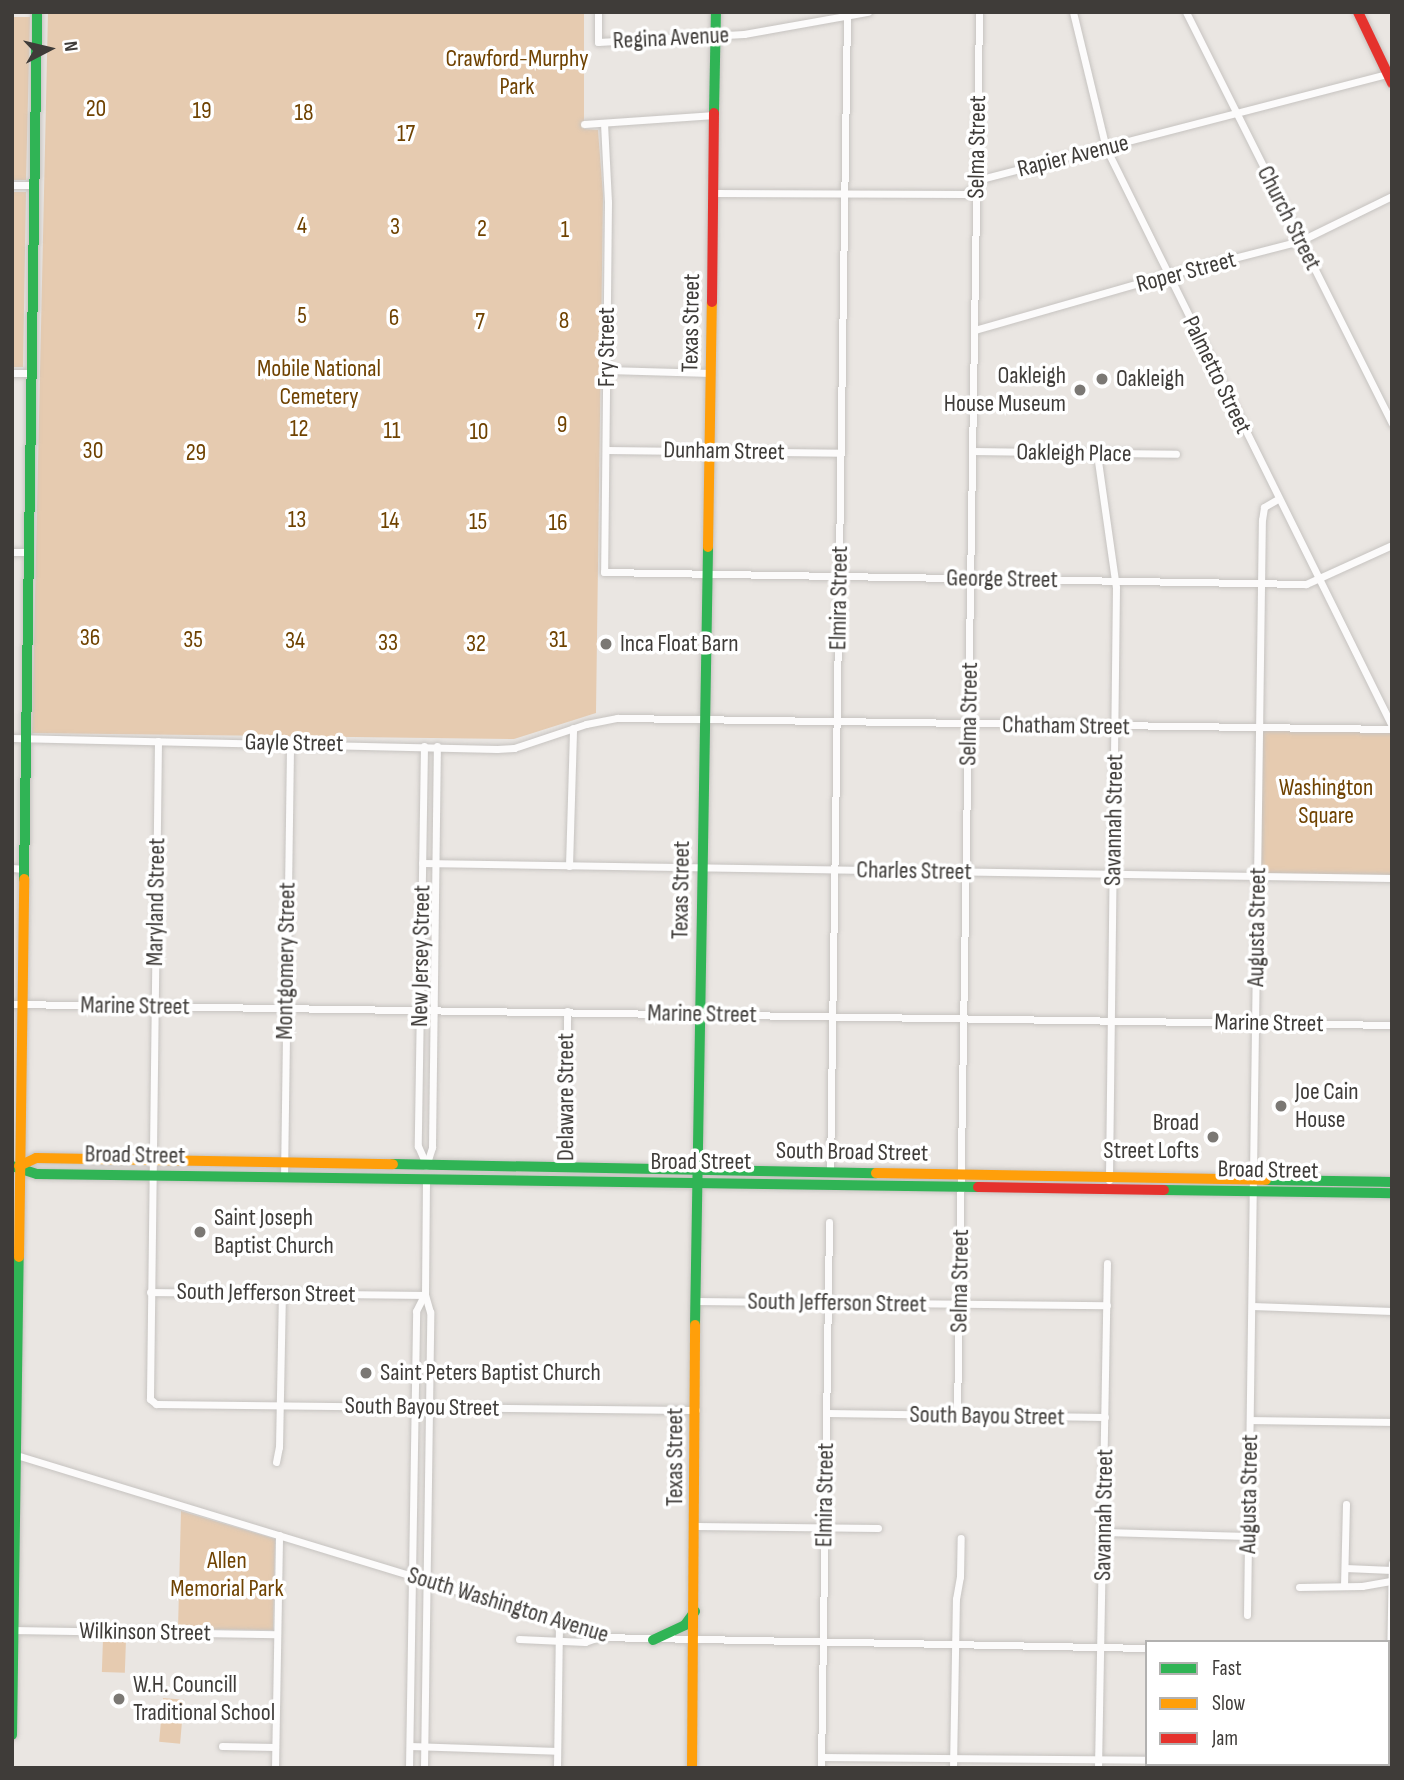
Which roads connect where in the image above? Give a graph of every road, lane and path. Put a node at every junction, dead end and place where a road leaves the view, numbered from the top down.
1 (37, 12) edge
2 (598, 12) edge
3 (716, 12) edge
4 (868, 12) edge
5 (979, 12) edge
6 (1073, 12) edge
7 (1186, 12) edge
8 (1358, 12) edge
9 (847, 14) edge
10 (715, 34) junction
11 (1389, 78) edge
12 (1236, 114) junction
13 (715, 115) junction
14 (604, 123) junction
15 (584, 124) dead end
16 (1106, 148) junction
17 (12, 184) edge
18 (35, 185) junction
19 (976, 187) junction
20 (844, 191) junction
21 (714, 193) junction
22 (1392, 196) edge
23 (1300, 241) junction
24 (1168, 275) junction
25 (975, 330) junction
26 (607, 370) junction
27 (12, 373) edge
28 (32, 373) junction
29 (711, 373) junction
30 (1392, 424) edge
31 (606, 450) junction
32 (709, 451) junction
33 (972, 451) junction
34 (841, 453) junction
35 (1097, 454) junction
36 (1176, 454) dead end
37 (1278, 499) junction
38 (1392, 545) edge
39 (12, 552) edge
40 (30, 552) junction
41 (604, 572) joint
42 (707, 574) junction
43 (839, 576) junction
44 (970, 578) junction
45 (1115, 580) junction
46 (1319, 580) junction
47 (1262, 583) junction
48 (704, 720) junction
49 (836, 722) junction
50 (969, 725) junction
51 (1115, 726) junction
52 (573, 728) junction
53 (1392, 728) edge
54 (1261, 729) junction
55 (12, 738) edge
56 (26, 738) junction
57 (158, 741) junction
58 (290, 743) junction
59 (424, 746) junction
60 (437, 746) junction
61 (422, 863) junction
62 (435, 863) junction
63 (569, 866) junction
64 (18, 869) edge
65 (702, 869) junction
66 (835, 870) junction
67 (967, 872) junction
68 (1114, 874) junction
69 (1258, 875) junction
70 (1392, 878) edge
71 (18, 1004) edge
72 (155, 1006) junction
73 (286, 1009) junction
74 (420, 1011) junction
75 (435, 1011) junction
76 (567, 1012) junction
77 (701, 1014) junction
78 (833, 1016) junction
79 (965, 1018) junction
80 (1111, 1021) junction
81 (1256, 1023) junction
82 (1392, 1025) edge
83 (152, 1160) junction
84 (284, 1162) junction
85 (426, 1164) junction
86 (16, 1166) edge
87 (509, 1166) junction
88 (566, 1166) junction
89 (151, 1176) junction
90 (697, 1176) junction
91 (284, 1178) junction
92 (830, 1178) junction
93 (962, 1180) junction
94 (426, 1181) junction
95 (508, 1181) junction
96 (1392, 1182) edge
97 (566, 1183) junction
98 (1109, 1183) junction
99 (1253, 1186) junction
100 (1392, 1193) edge
101 (829, 1222) dead end
102 (1107, 1263) dead end
103 (150, 1292) junction
104 (282, 1294) junction
105 (425, 1295) junction
106 (694, 1301) junction
107 (828, 1303) junction
108 (960, 1305) junction
109 (1107, 1305) junction
110 (1252, 1306) junction
111 (1392, 1311) edge
112 (150, 1399) joint
113 (280, 1406) junction
114 (415, 1406) junction
115 (428, 1406) junction
116 (696, 1410) junction
117 (827, 1413) junction
118 (957, 1416) junction
119 (1105, 1417) junction
120 (1250, 1420) junction
121 (1392, 1422) edge
122 (15, 1455) edge
123 (276, 1462) dead end
124 (1346, 1504) dead end
125 (14, 1516) edge
126 (695, 1526) junction
127 (414, 1527) junction
128 (426, 1527) junction
129 (825, 1527) junction
130 (878, 1528) dead end
131 (1104, 1532) junction
132 (279, 1535) junction
133 (1249, 1536) junction
134 (961, 1538) dead end
135 (1392, 1563) edge
136 (1345, 1569) junction
137 (1392, 1570) edge
138 (412, 1576) junction
139 (426, 1580) junction
140 (1391, 1581) edge
141 (1344, 1586) junction
142 (1299, 1587) dead end
143 (695, 1611) junction
144 (1247, 1615) dead end
145 (559, 1623) junction
146 (13, 1630) edge
147 (277, 1634) junction
148 (599, 1637) junction
149 (519, 1639) dead end
150 (558, 1640) junction
151 (653, 1640) junction
152 (694, 1640) junction
153 (411, 1641) junction
154 (425, 1642) junction
155 (823, 1644) junction
156 (954, 1645) junction
157 (1101, 1647) junction
158 (1145, 1648) edge
159 (1390, 1652) edge
160 (12, 1734) edge
161 (222, 1746) dead end
162 (410, 1746) junction
163 (275, 1747) junction
164 (424, 1749) junction
165 (557, 1751) junction
166 (821, 1757) junction
167 (953, 1758) junction
168 (1098, 1759) junction
169 (1145, 1760) edge
170 (275, 1768) edge
171 (409, 1768) edge
172 (424, 1768) edge
173 (556, 1768) edge
174 (692, 1768) edge
175 (821, 1768) edge
176 (953, 1768) edge
177 (1098, 1768) edge

1 - 18 street
2 - 10 street, Regina Avenue
3 - 10 street, Texas Street
4 - 9 street, Regina Avenue
5 - 19 street, Selma Street
6 - 16 street, Palmetto Street
7 - 12 street, Church Street
8 - 11 street
9 - 10 street, Regina Avenue
9 - 20 street, Elmira Street
10 - 13 street, Texas Street
11 - 12 street, Rapier Avenue
12 - 16 street, Rapier Avenue
12 - 23 street, Church Street
13 - 14 street
13 - 21 street, Texas Street
14 - 15 street
14 - 26 street, Fry Street
16 - 19 street, Rapier Avenue
16 - 24 street, Palmetto Street
17 - 18 street
18 - 28 street
19 - 20 street, Rapier Avenue
19 - 25 street, Selma Street
20 - 21 street, Rapier Avenue
20 - 34 street, Elmira Street
21 - 29 street, Texas Street
22 - 23 street, Roper Street
23 - 24 street, Roper Street
23 - 30 street, Church Street
24 - 25 street, Roper Street
24 - 37 street, Palmetto Street
25 - 33 street, Selma Street
26 - 29 street
26 - 31 street, Fry Street
27 - 28 street
28 - 40 street
29 - 32 street, Texas Street
31 - 32 street, Dunham Street
31 - 41 street, Fry Street
32 - 34 street, Dunham Street
32 - 42 street, Texas Street
33 - 35 street, Oakleigh Place
33 - 44 street, Selma Street
34 - 43 street, Elmira Street
35 - 36 street, Oakleigh Place
35 - 45 street, Savannah Street
37 - 46 street, Palmetto Street
37 - 47 street, Augusta Street
38 - 46 street, George Street
39 - 40 street
40 - 56 street
41 - 42 street, George Street
42 - 43 street, George Street
42 - 48 street, Texas Street
43 - 44 street, George Street
43 - 49 street, Elmira Street
44 - 45 street, George Street
44 - 50 street, Selma Street
45 - 47 street, George Street
45 - 51 street, Savannah Street
46 - 47 street, George Street
46 - 53 street, Palmetto Street
47 - 54 street, Augusta Street
48 - 49 street, Chatham Street
48 - 52 street, Chatham Street
48 - 65 street, Texas Street
49 - 50 street, Chatham Street
49 - 66 street, Elmira Street
50 - 51 street, Chatham Street
50 - 67 street, Selma Street
51 - 54 street, Chatham Street
51 - 68 street, Savannah Street
52 - 60 street, Gayle Street
52 - 63 street
53 - 54 street, Chatham Street
54 - 69 street, Augusta Street
55 - 56 street, Gayle Street
56 - 57 street, Gayle Street
56 - 64 street
57 - 58 street, Gayle Street
57 - 72 street, Maryland Street
58 - 59 street, Gayle Street
58 - 73 street, Montgomery Street
59 - 60 street, Gayle Street
59 - 61 street, New Jersey Street
60 - 62 street, New Jersey Street
61 - 62 street, Charles Street
61 - 74 street, New Jersey Street
62 - 63 street, Charles Street
62 - 75 street, New Jersey Street
63 - 65 street, Charles Street
64 - 71 street
65 - 66 street, Charles Street
65 - 77 street, Texas Street
66 - 67 street, Charles Street
66 - 78 street, Elmira Street
67 - 68 street, Charles Street
67 - 79 street, Selma Street
68 - 69 street, Charles Street
68 - 80 street, Savannah Street
69 - 70 street, Charles Street
69 - 81 street, Augusta Street
71 - 72 street, Marine Street
71 - 86 street
72 - 73 street, Marine Street
72 - 83 street, Maryland Street
73 - 74 street, Marine Street
73 - 84 street, Montgomery Street
74 - 75 street, Marine Street
74 - 85 street, New Jersey Street
75 - 76 street, Marine Street
75 - 85 street, New Jersey Street
76 - 77 street, Marine Street
76 - 88 street, Delaware Street
77 - 78 street, Marine Street
77 - 90 street, Texas Street
78 - 79 street, Marine Street
78 - 92 street, Elmira Street
79 - 80 street, Marine Street
79 - 93 street, Selma Street
80 - 81 street, Marine Street
80 - 98 street, Savannah Street
81 - 82 street, Marine Street
81 - 99 street, Augusta Street
83 - 84 street
83 - 86 street
83 - 89 street, Maryland Street
84 - 85 street
84 - 91 street, Montgomery Street
85 - 87 street
85 - 94 street, New Jersey Street
86 - 89 street, Broad Street
86 - 122 street
87 - 88 street
87 - 95 street
88 - 90 street
88 - 97 street, Delaware Street
89 - 91 street, Broad Street
89 - 103 street, Maryland Street
90 - 92 street, Broad Street
90 - 97 street, Broad Street
90 - 106 street, Texas Street
91 - 94 street, Broad Street
92 - 93 street, Broad Street
93 - 98 street, Broad Street
93 - 108 street, Selma Street
94 - 95 street, Broad Street
94 - 105 street, New Jersey Street
95 - 97 street, Broad Street
96 - 99 street
98 - 99 street, Broad Street
99 - 100 street, Broad Street
99 - 110 street, Augusta Street
101 - 107 street, Elmira Street
102 - 109 street, Savannah Street
103 - 104 street, South Jefferson Street
103 - 112 street, Maryland Street
104 - 105 street, South Jefferson Street
104 - 113 street
105 - 114 street, New Jersey Street
105 - 115 street, New Jersey Street
106 - 107 street, South Jefferson Street
106 - 116 street, Texas Street
107 - 108 street, South Jefferson Street
107 - 117 street, Elmira Street
108 - 109 street, South Jefferson Street
108 - 118 street, Selma Street
109 - 119 street, Savannah Street
110 - 111 street
110 - 120 street, Augusta Street
112 - 113 street, South Bayou Street
113 - 114 street, South Bayou Street
113 - 123 street
114 - 115 street, South Bayou Street
114 - 127 street, New Jersey Street
115 - 116 street, South Bayou Street
115 - 128 street, New Jersey Street
116 - 126 street, Texas Street
117 - 118 street, South Bayou Street
117 - 129 street, Elmira Street
118 - 119 street, South Bayou Street
119 - 131 street, Savannah Street
120 - 121 street
120 - 133 street, Augusta Street
122 - 125 street
122 - 132 street, South Washington Avenue
124 - 136 street
125 - 146 street
126 - 129 street
126 - 143 street, Texas Street
127 - 128 street
127 - 138 street, New Jersey Street
128 - 139 street, New Jersey Street
129 - 130 street
129 - 155 street, Elmira Street
131 - 133 street
131 - 157 street, Savannah Street
132 - 138 street, South Washington Avenue
132 - 147 street
133 - 144 street, Augusta Street
134 - 156 street
135 - 137 street
136 - 137 street
136 - 141 street
137 - 140 street
138 - 139 street, South Washington Avenue
138 - 153 street, New Jersey Street
139 - 145 street, South Washington Avenue
139 - 154 street, New Jersey Street
140 - 141 street
140 - 159 street
141 - 142 street
143 - 151 street
143 - 152 street, Texas Street
145 - 148 street, South Washington Avenue
145 - 150 street
146 - 147 street, Wilkinson Street
146 - 160 street
147 - 163 street
148 - 150 street
148 - 151 street, South Washington Avenue
149 - 150 street
150 - 165 street
151 - 152 street, South Washington Avenue
152 - 155 street, South Washington Avenue
152 - 174 street, Texas Street
153 - 154 street
153 - 162 street, New Jersey Street
154 - 164 street, New Jersey Street
155 - 156 street, South Washington Avenue
155 - 166 street, Elmira Street
156 - 157 street, South Washington Avenue
156 - 167 street
157 - 158 street, South Washington Avenue
157 - 168 street, Savannah Street
161 - 163 street
162 - 164 street
162 - 171 street, New Jersey Street
163 - 170 street
164 - 165 street
164 - 172 street, New Jersey Street
165 - 173 street
166 - 167 street
166 - 175 street, Elmira Street
167 - 168 street
167 - 176 street
168 - 169 street
168 - 177 street, Savannah Street

